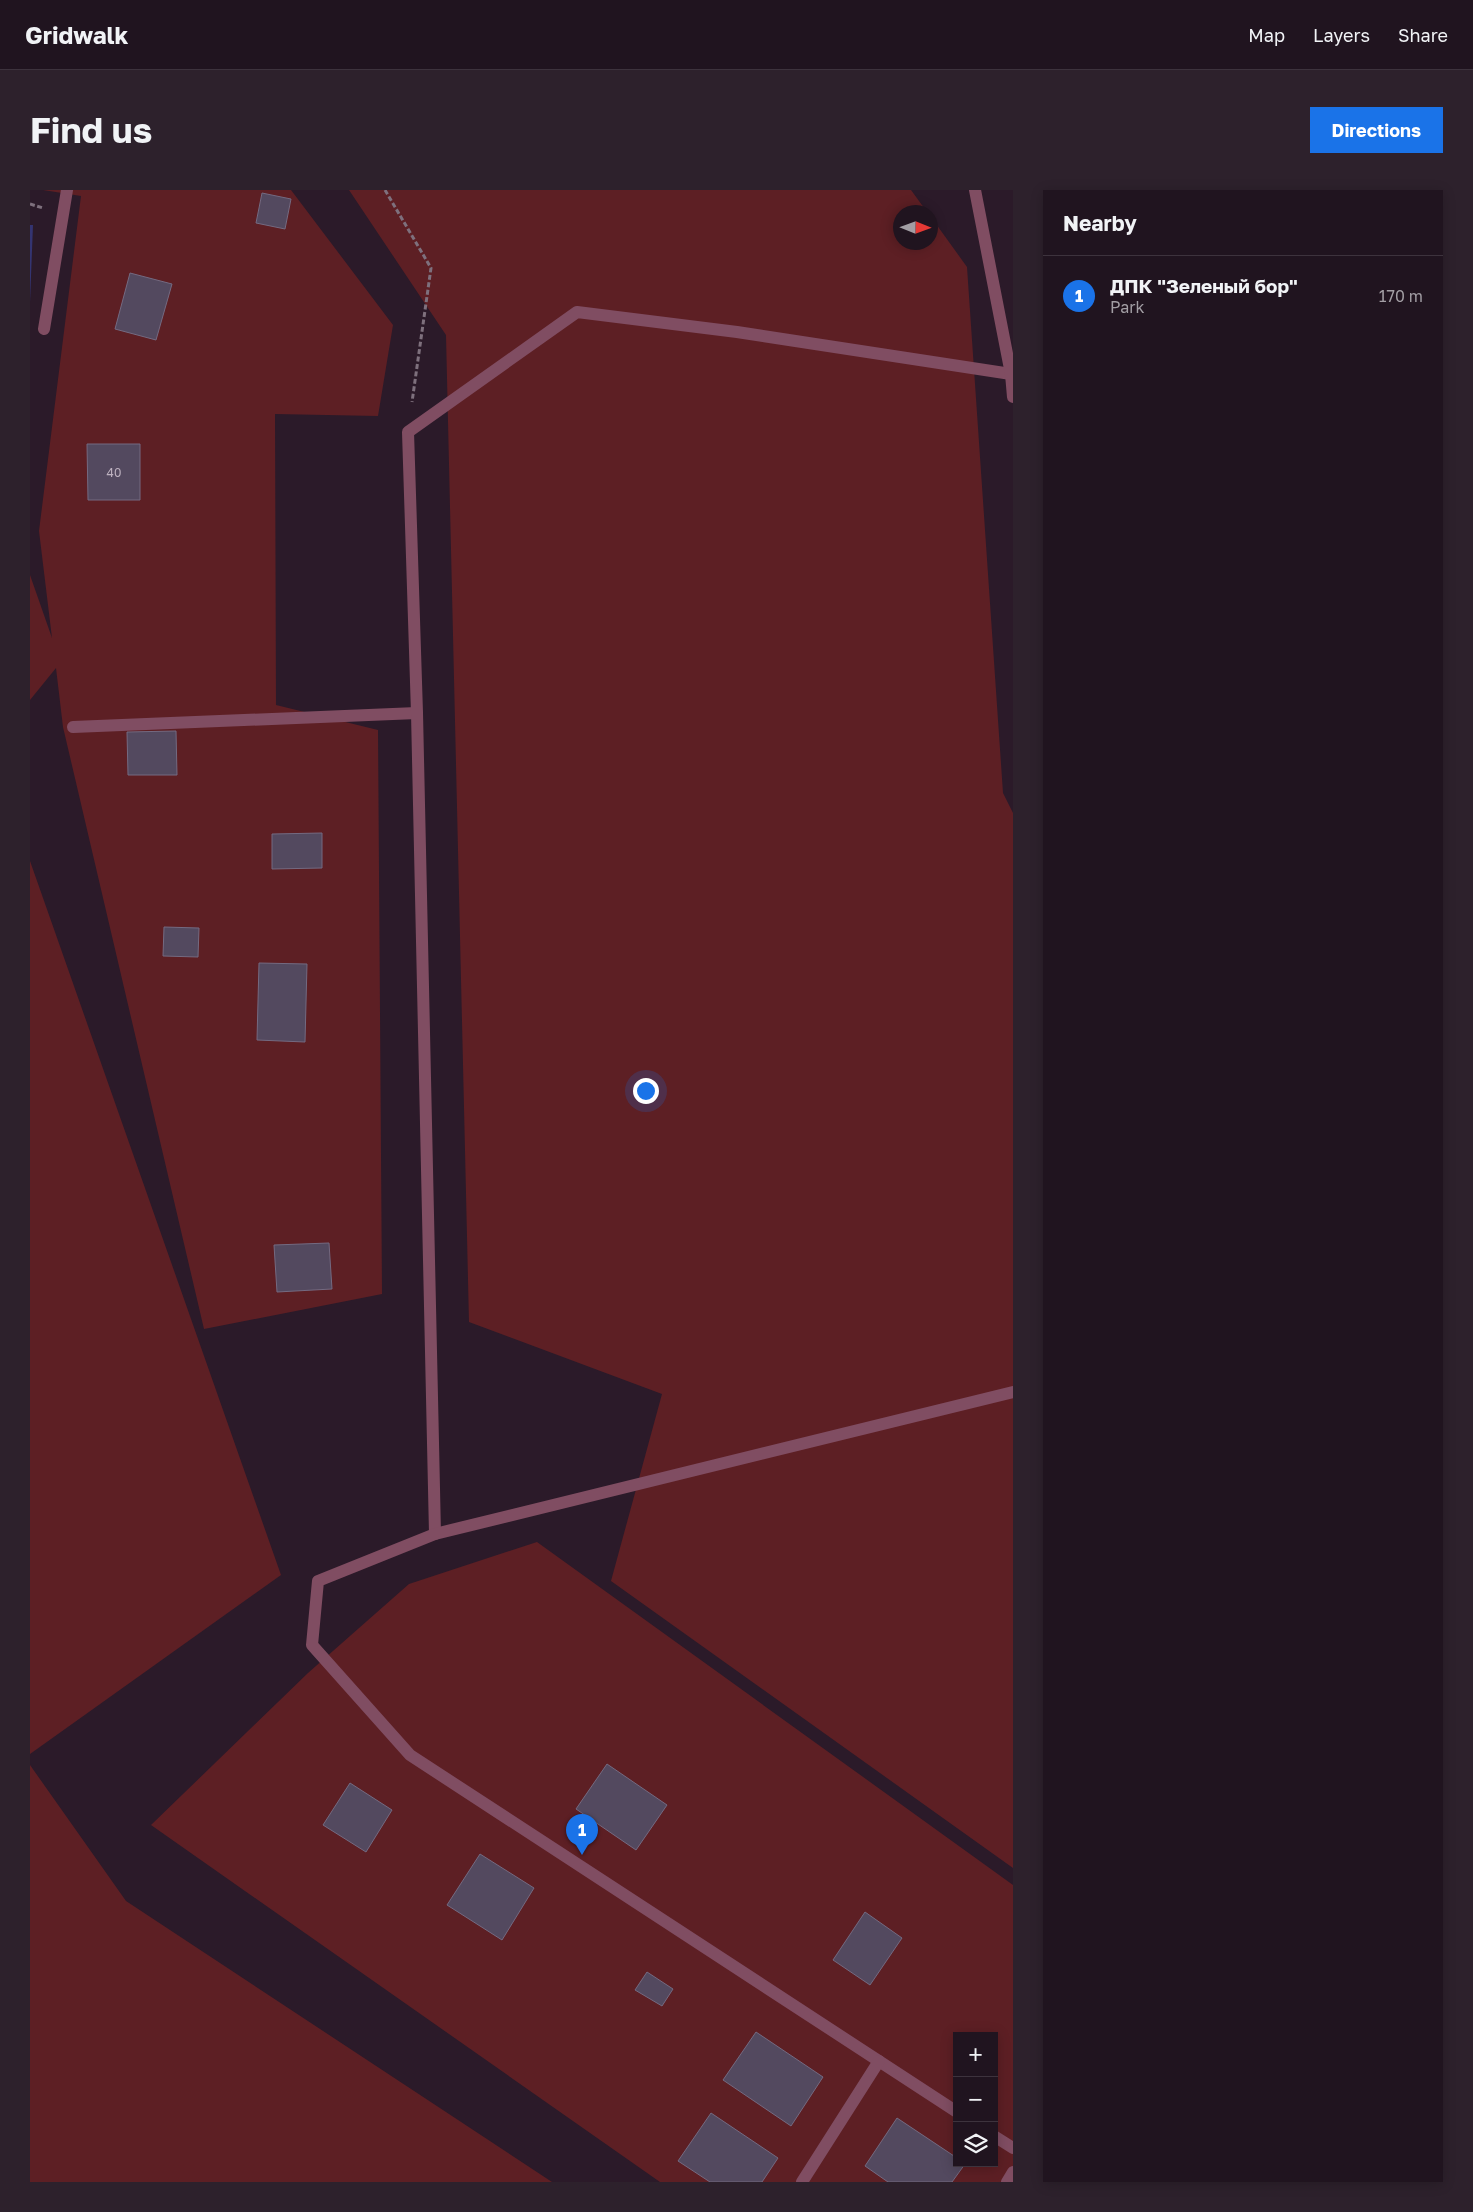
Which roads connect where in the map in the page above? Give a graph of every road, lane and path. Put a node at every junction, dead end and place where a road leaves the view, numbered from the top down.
1 (67, 190) edge
2 (385, 190) edge
3 (975, 190) edge
4 (44, 328) dead end
5 (1012, 374) junction
6 (1013, 397) edge
7 (408, 432) junction
8 (417, 713) junction
9 (73, 727) dead end
10 (1013, 1392) edge
11 (435, 1534) junction
12 (878, 2061) junction
13 (953, 2109) edge
14 (998, 2139) edge
15 (1013, 2148) edge
16 (1013, 2172) edge
17 (802, 2182) edge
18 (1007, 2182) edge

1 - 4 street
2 - 7 path
3 - 5 street
5 - 6 street
5 - 7 street
7 - 8 street
8 - 9 street
8 - 11 street
10 - 11 street
11 - 12 street
12 - 13 street
12 - 17 street
14 - 15 street
16 - 18 street

